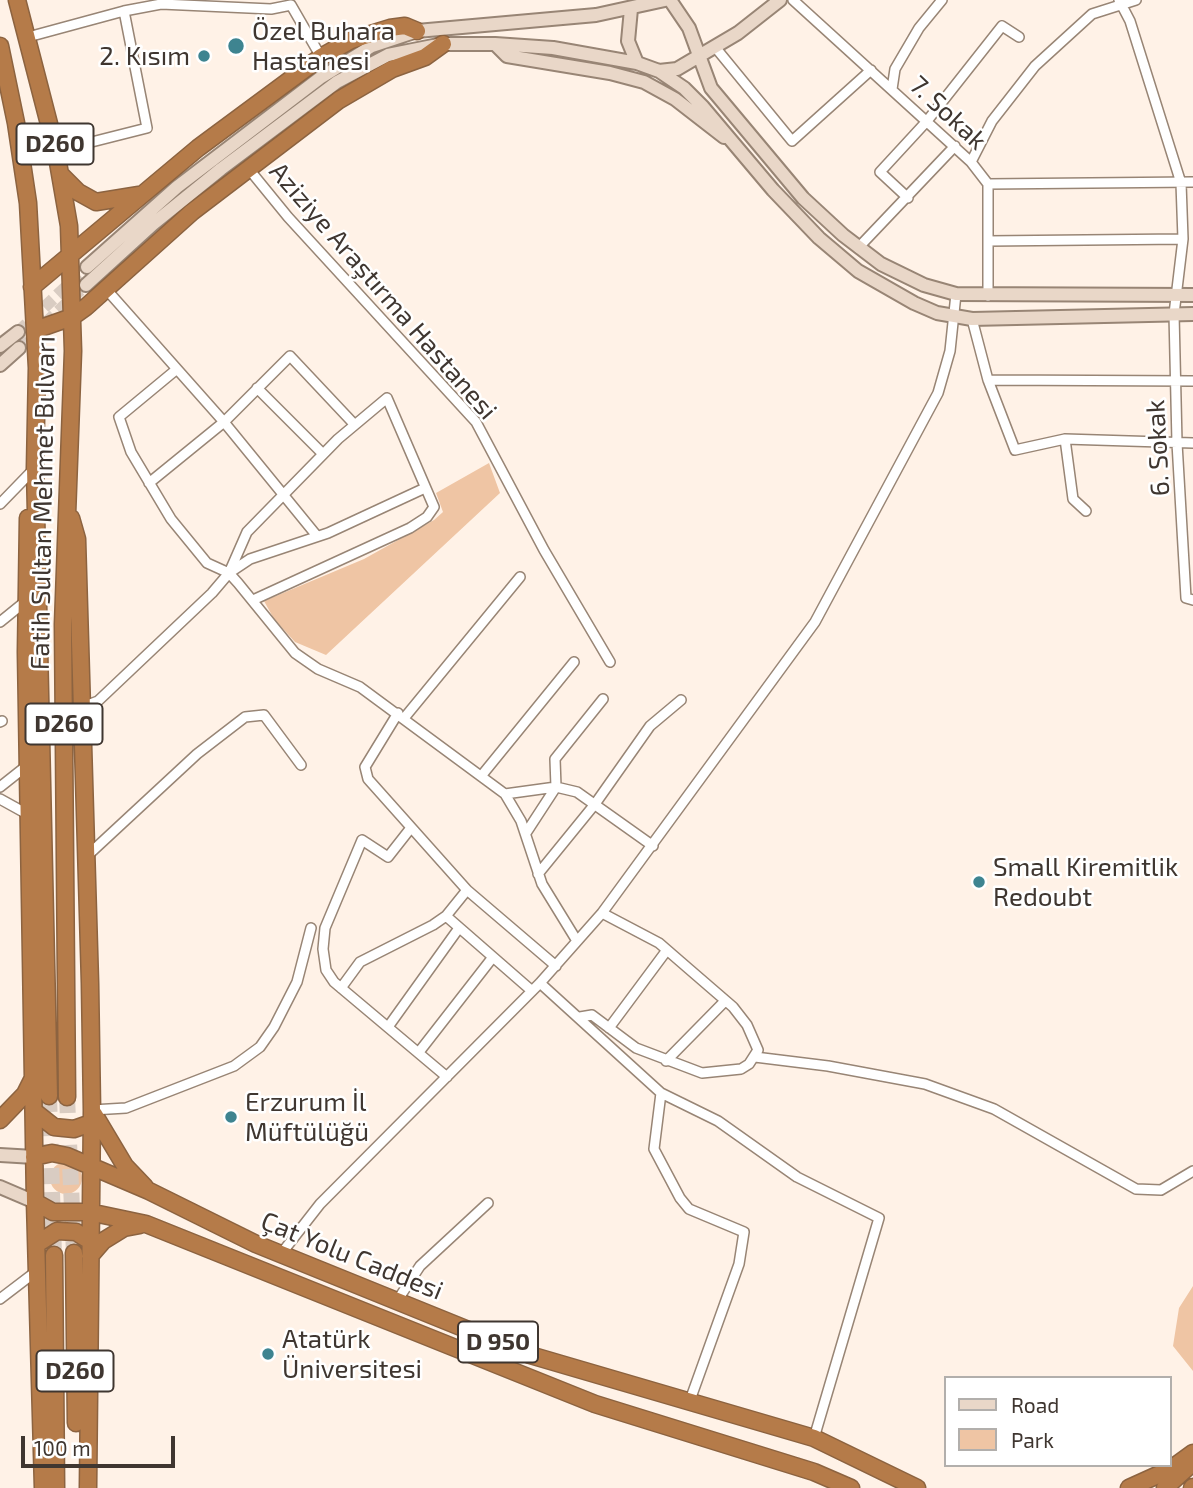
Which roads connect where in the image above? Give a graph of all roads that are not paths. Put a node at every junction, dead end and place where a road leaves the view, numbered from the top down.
1 (17, 0) edge
2 (665, 0) edge
3 (670, 0) edge
4 (780, 0) edge
5 (793, 0) edge
6 (942, 0) edge
7 (1136, 0) edge
8 (290, 2) edge
9 (648, 2) edge
10 (1120, 2) edge
11 (200, 3) edge
12 (631, 9) junction
13 (124, 12) junction
14 (417, 32) junction
15 (28, 37) junction
16 (1019, 37) dead end
17 (443, 44) junction
18 (495, 44) junction
19 (0, 46) edge
20 (715, 47) junction
21 (321, 57) junction
22 (699, 58) junction
23 (636, 63) junction
24 (871, 70) junction
25 (659, 71) junction
26 (892, 89) junction
27 (927, 121) junction
28 (731, 140) junction
29 (955, 146) junction
30 (56, 151) junction
31 (971, 162) junction
32 (248, 168) junction
33 (61, 175) junction
34 (1193, 182) edge
35 (1181, 183) junction
36 (988, 184) junction
37 (141, 195) junction
38 (908, 198) junction
39 (1184, 239) junction
40 (988, 241) junction
41 (859, 248) junction
42 (70, 255) junction
43 (87, 267) tunnel mouth
44 (86, 285) tunnel mouth
45 (32, 287) junction
46 (106, 289) junction
47 (956, 294) junction
48 (1193, 295) edge
49 (988, 296) junction
50 (1177, 296) junction
51 (1174, 314) junction
52 (1193, 314) edge
53 (72, 317) junction
54 (954, 317) junction
55 (972, 318) junction
56 (35, 330) junction
57 (18, 332) tunnel mouth
58 (0, 346) edge
59 (19, 348) tunnel mouth
60 (0, 365) edge
61 (177, 369) junction
62 (988, 380) junction
63 (1176, 381) junction
64 (1193, 382) edge
65 (257, 388) junction
66 (224, 422) junction
67 (354, 424) junction
68 (1065, 439) junction
69 (1177, 443) junction
70 (1193, 443) edge
71 (323, 454) junction
72 (35, 471) junction
73 (149, 483) junction
74 (425, 488) junction
75 (285, 494) junction
76 (0, 504) edge
77 (68, 505) junction
78 (1086, 511) dead end
79 (317, 536) junction
80 (1188, 540) edge
81 (229, 573) junction
82 (520, 577) dead end
83 (1189, 599) edge
84 (254, 600) junction
85 (26, 601) junction
86 (0, 621) edge
87 (574, 662) dead end
88 (610, 662) dead end
89 (603, 699) dead end
90 (681, 700) dead end
91 (82, 707) junction
92 (402, 715) junction
93 (30, 763) junction
94 (302, 765) dead end
95 (482, 775) junction
96 (0, 787) edge
97 (556, 787) junction
98 (505, 794) junction
99 (0, 799) edge
100 (595, 804) junction
101 (30, 816) junction
102 (410, 829) junction
103 (526, 834) junction
104 (653, 846) junction
105 (87, 856) junction
106 (538, 874) junction
107 (467, 890) junction
108 (602, 913) junction
109 (446, 916) junction
110 (311, 928) dead end
111 (459, 928) junction
112 (577, 941) junction
113 (667, 950) junction
114 (493, 957) junction
115 (556, 965) junction
116 (540, 983) junction
117 (341, 988) junction
118 (532, 991) junction
119 (725, 1001) junction
120 (580, 1017) junction
121 (388, 1027) junction
122 (609, 1028) junction
123 (419, 1052) junction
124 (755, 1057) junction
125 (666, 1061) junction
126 (34, 1076) junction
127 (447, 1077) junction
128 (661, 1093) junction
129 (49, 1096) tunnel mouth
130 (67, 1097) tunnel mouth
131 (34, 1112) junction
132 (92, 1116) junction
133 (0, 1120) edge
134 (0, 1155) edge
135 (34, 1157) junction
136 (90, 1166) junction
137 (1193, 1171) edge
138 (0, 1186) edge
139 (149, 1191) junction
140 (35, 1202) junction
141 (488, 1203) dead end
142 (89, 1212) junction
143 (146, 1224) junction
144 (37, 1244) junction
145 (85, 1250) junction
146 (281, 1254) junction
147 (54, 1255) tunnel mouth
148 (39, 1269) junction
149 (0, 1299) edge
150 (397, 1301) junction
151 (689, 1403) junction
152 (814, 1438) junction
153 (1193, 1453) edge
154 (1193, 1462) edge
155 (43, 1488) edge
156 (56, 1488) edge
157 (77, 1488) edge
158 (88, 1488) edge
159 (851, 1488) edge
160 (917, 1488) edge
161 (1129, 1488) edge
162 (1166, 1488) edge

1 - 15 highway, Fatih Sultan Mehmet Bulvarı / D260
2 - 9 main road
3 - 22 main road
4 - 20 main road
5 - 24 street, 7. Sokak
6 - 26 street
7 - 10 street
8 - 11 street
8 - 21 street
9 - 12 main road
10 - 31 street
10 - 35 street, 6. Sokak
11 - 13 street
12 - 14 main road
12 - 23 main road
13 - 15 street
13 - 30 street
14 - 21 highway
14 - 43 main road
15 - 30 highway, Fatih Sultan Mehmet Bulvarı / D260
16 - 27 street
17 - 18 main road
17 - 32 highway
17 - 44 main road
18 - 23 main road
18 - 28 main road
19 - 45 highway, Fatih Sultan Mehmet Bulvarı / D260
20 - 22 main road
20 - 24 street
21 - 37 highway
22 - 25 main road
22 - 41 main road
23 - 25 main road
24 - 26 street, 7. Sokak
25 - 28 main road
26 - 27 street, 7. Sokak
27 - 29 street, 7. Sokak
27 - 38 street
28 - 54 main road
29 - 31 street, 7. Sokak
29 - 38 street
30 - 33 highway, Fatih Sultan Mehmet Bulvarı / D260
31 - 36 street, 7. Sokak
32 - 46 highway
32 - 88 street, Aziziye Araştırma Hastanesi
33 - 37 highway
33 - 42 highway, Fatih Sultan Mehmet Bulvarı / D260
34 - 35 street
35 - 36 street
35 - 39 street, 6. Sokak
36 - 40 street, 7. Sokak
37 - 42 highway
38 - 41 street
39 - 40 street
39 - 50 street, 6. Sokak
40 - 49 street, 7. Sokak
41 - 47 main road
42 - 45 highway
42 - 53 highway, Fatih Sultan Mehmet Bulvarı / D260
45 - 56 highway, Fatih Sultan Mehmet Bulvarı / D260
46 - 53 highway
46 - 61 street
47 - 49 main road
47 - 54 street
48 - 50 main road
49 - 50 main road
50 - 51 street, 6. Sokak
51 - 52 main road
51 - 55 main road
51 - 63 street, 6. Sokak
53 - 56 highway
53 - 77 highway, Fatih Sultan Mehmet Bulvarı / D260
54 - 55 main road
54 - 104 street
55 - 62 street
56 - 72 highway, Fatih Sultan Mehmet Bulvarı / D260
57 - 58 main road
59 - 60 main road
61 - 66 street
61 - 73 street
62 - 63 street
62 - 68 street
63 - 64 street
63 - 69 street, 6. Sokak
65 - 66 street
65 - 67 street
65 - 71 street
66 - 73 street
66 - 75 street
67 - 71 street
67 - 74 street
68 - 69 street
68 - 78 street
69 - 70 street
69 - 80 street, 6. Sokak
71 - 75 street
72 - 76 street
72 - 85 highway
72 - 129 highway, Fatih Sultan Mehmet Bulvarı / D260
73 - 81 street
74 - 79 street
74 - 84 street
75 - 79 street
75 - 81 street
77 - 91 highway
77 - 130 highway, Fatih Sultan Mehmet Bulvarı / D260
79 - 81 street
80 - 83 street, 6. Sokak
81 - 84 street
81 - 91 street
82 - 92 street
84 - 92 street
85 - 86 street
85 - 93 highway
87 - 95 street
89 - 97 street
90 - 100 street
91 - 105 highway
92 - 95 street
92 - 102 street
93 - 96 street
93 - 101 highway
94 - 105 street
95 - 98 street
97 - 98 street
97 - 100 street
97 - 103 street
98 - 103 street
99 - 101 street
100 - 104 street
100 - 106 street
101 - 126 highway
102 - 107 street
102 - 117 street
103 - 106 street
104 - 108 street
105 - 132 highway
106 - 112 street
107 - 109 street
107 - 115 street
108 - 112 street
108 - 113 street
109 - 111 street
109 - 117 street
110 - 132 street
111 - 114 street
111 - 121 street
112 - 115 street
113 - 119 street
113 - 122 street
114 - 118 street
114 - 123 street
115 - 116 street
116 - 118 street
116 - 120 street
117 - 121 street
118 - 127 street
119 - 124 street
119 - 125 street
120 - 122 street
120 - 128 street
121 - 123 street
122 - 125 street
123 - 127 street
124 - 125 street
124 - 137 street
126 - 131 highway
126 - 133 highway
127 - 146 street
128 - 151 street
128 - 152 street
131 - 132 highway
131 - 135 highway
132 - 136 highway
132 - 139 highway
134 - 135 main road
135 - 136 highway, Çat Yolu Caddesi
135 - 140 highway
136 - 139 highway, Çat Yolu Caddesi / D 950
136 - 142 highway
138 - 140 main road
139 - 146 highway, Çat Yolu Caddesi / D 950
140 - 142 highway, Çat Yolu Caddesi
140 - 144 highway
141 - 150 street
142 - 143 highway, Çat Yolu Caddesi / D 950
142 - 145 highway
143 - 145 highway
143 - 159 highway, Çat Yolu Caddesi / D 950
144 - 145 highway
144 - 148 highway
145 - 157 highway, D260
145 - 158 highway
146 - 150 highway, Çat Yolu Caddesi / D 950
147 - 156 highway, D260
148 - 149 street
148 - 155 highway
150 - 151 highway, Çat Yolu Caddesi / D 950
151 - 152 highway, Çat Yolu Caddesi / D 950
152 - 160 highway, Çat Yolu Caddesi / D 950
153 - 161 highway
154 - 162 highway

